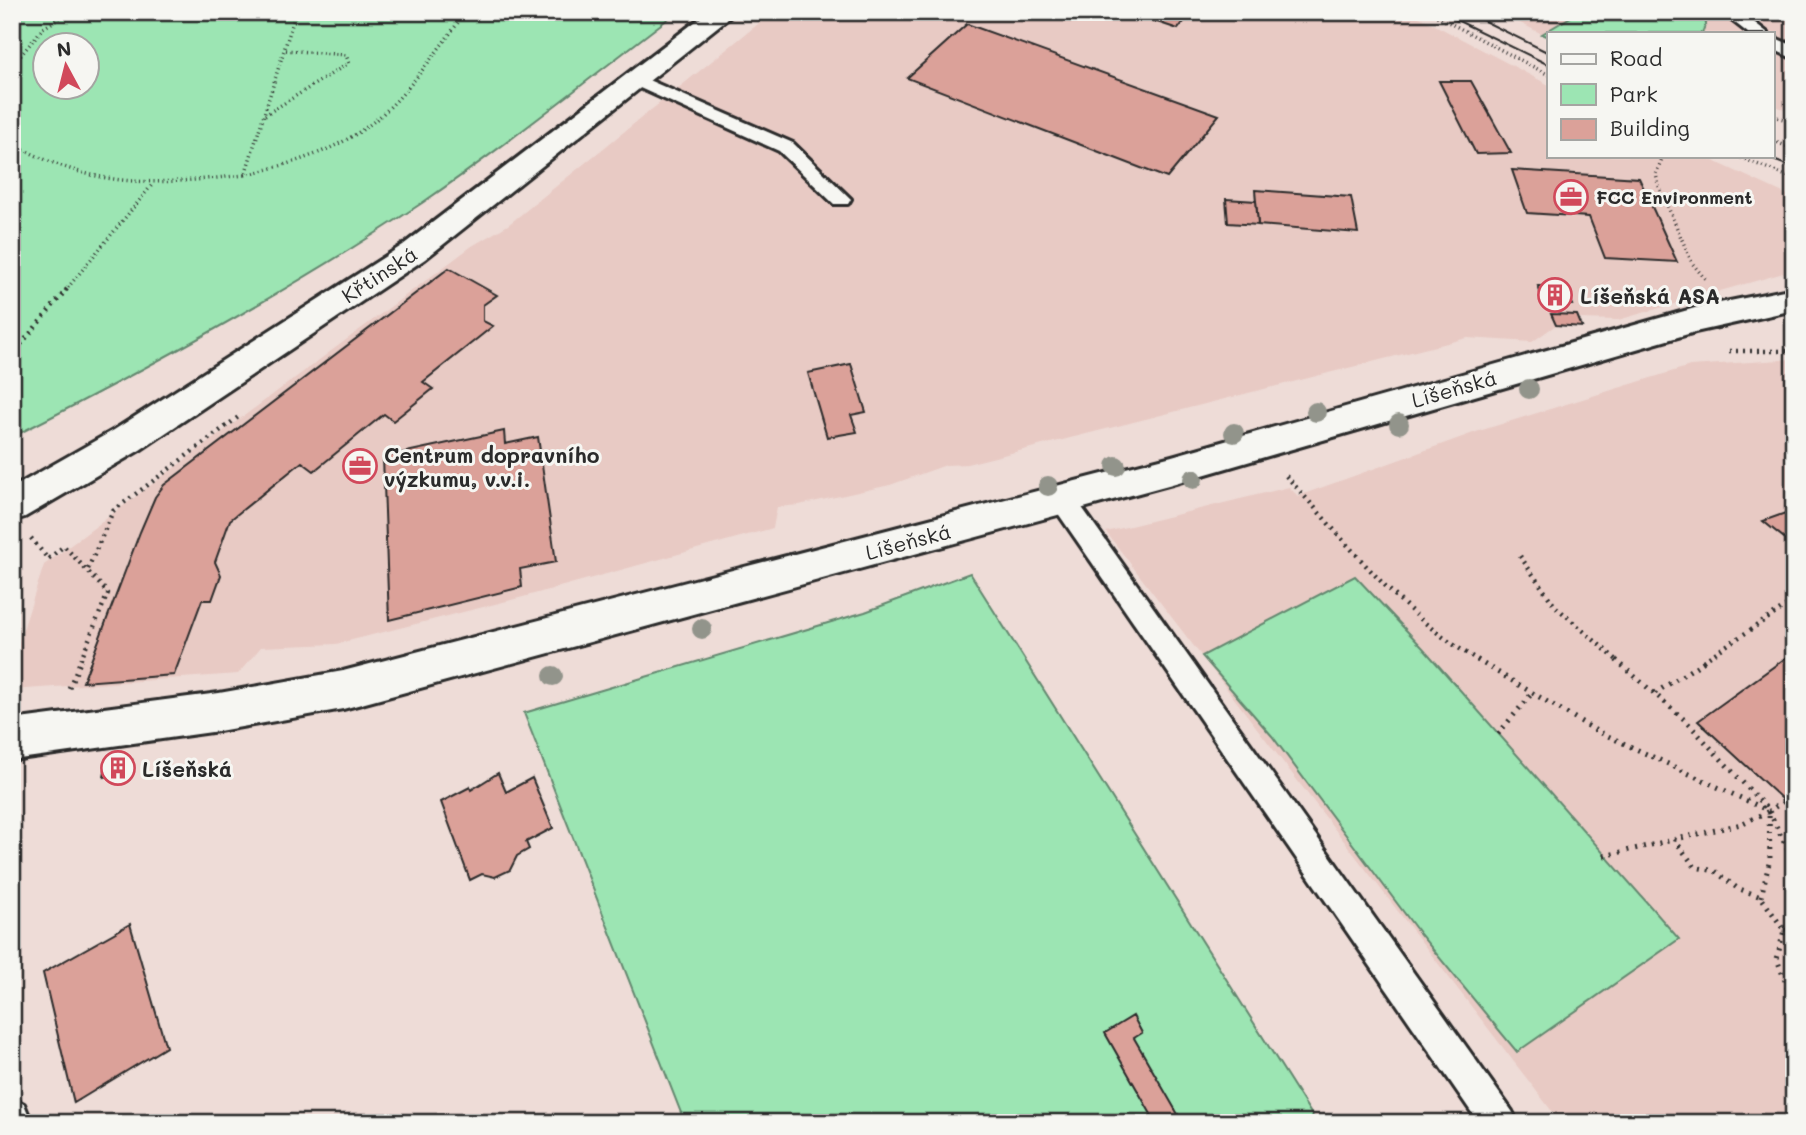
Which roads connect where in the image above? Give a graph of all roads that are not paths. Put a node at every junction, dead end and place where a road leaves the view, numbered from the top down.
1 (724, 12) edge
2 (1730, 12) edge
3 (1758, 32) edge
4 (1774, 43) edge
5 (1794, 54) edge
6 (637, 80) junction
7 (841, 199) dead end
8 (1794, 299) edge
9 (1062, 499) junction
10 (12, 506) edge
11 (12, 740) edge
12 (12, 1116) edge
13 (13, 1123) edge
14 (1500, 1123) edge

1 - 6 street, Křtinská
2 - 3 lane
4 - 5 lane
6 - 7 lane
6 - 10 street, Křtinská
8 - 9 street, Líšeňská
9 - 11 street, Líšeňská
9 - 14 lane
12 - 13 lane

